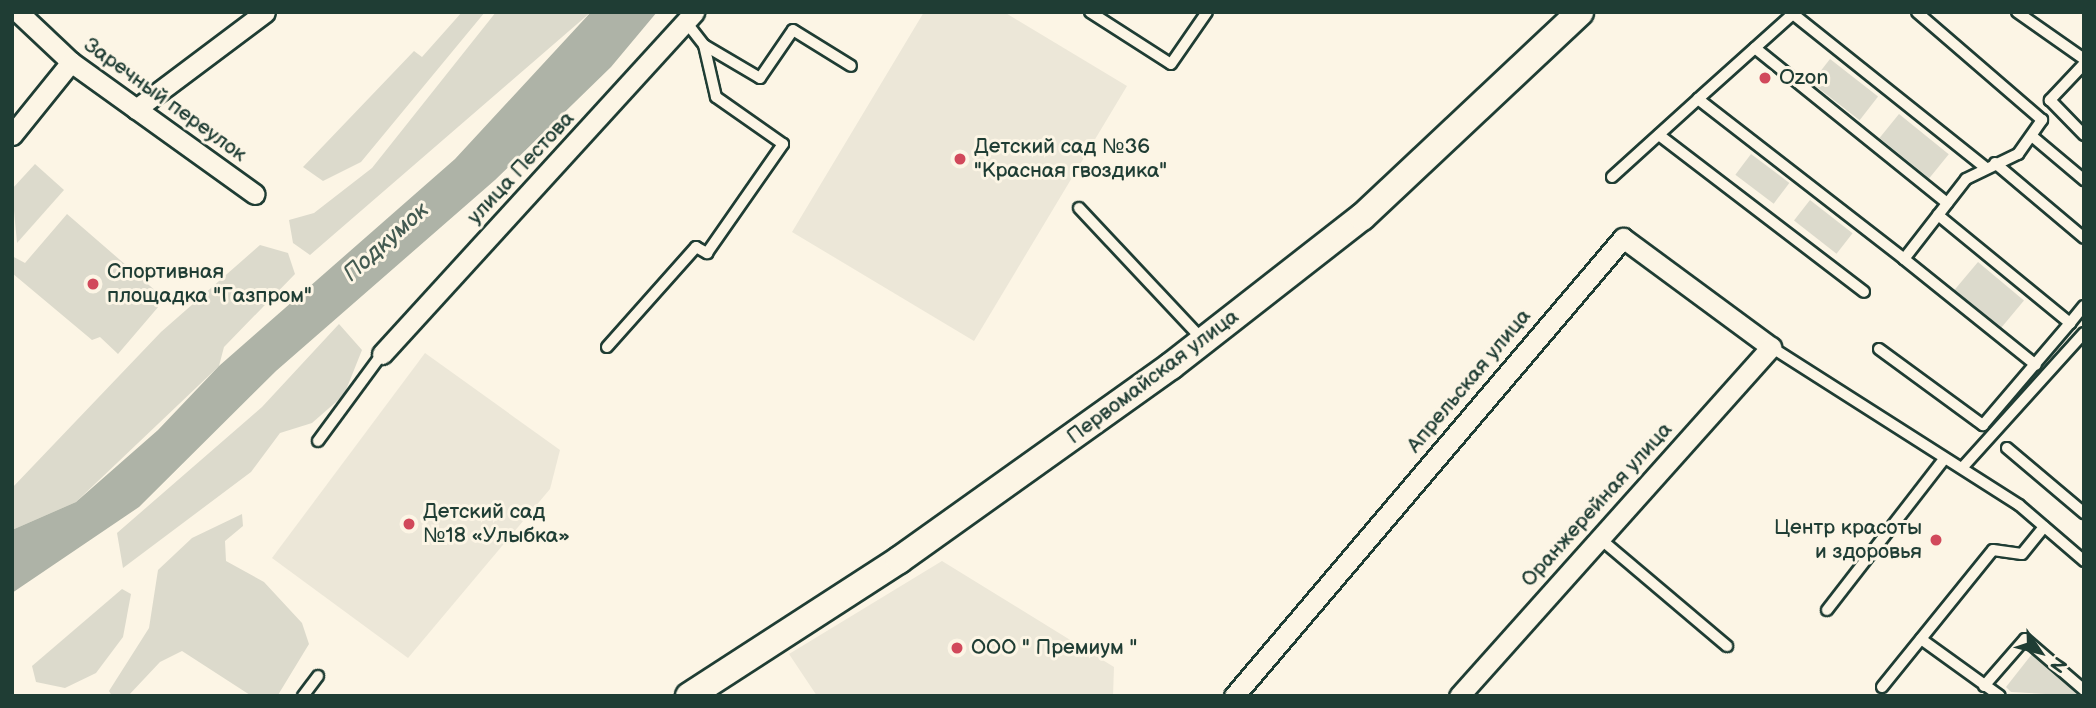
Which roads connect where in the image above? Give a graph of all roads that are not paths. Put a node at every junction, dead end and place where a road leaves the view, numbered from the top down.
1 (18, 12) edge
2 (265, 12) edge
3 (1090, 12) edge
4 (1208, 12) edge
5 (1580, 12) edge
6 (1917, 12) edge
7 (2017, 12) edge
8 (1794, 13) edge
9 (690, 17) edge
10 (42, 20) edge
11 (704, 45) junction
12 (1755, 48) junction
13 (2084, 61) edge
14 (71, 62) junction
15 (851, 66) dead end
16 (1698, 99) junction
17 (136, 109) junction
18 (12, 135) edge
19 (1659, 135) junction
20 (2084, 135) edge
21 (2033, 137) junction
22 (1990, 165) junction
23 (1612, 177) dead end
24 (2084, 180) edge
25 (256, 194) dead end
26 (1947, 203) junction
27 (1079, 208) dead end
28 (1938, 215) junction
29 (2084, 238) edge
30 (1904, 259) junction
31 (1864, 292) dead end
32 (2084, 306) edge
33 (2070, 323) junction
34 (2084, 332) edge
35 (1203, 340) junction
36 (607, 347) dead end
37 (1771, 347) junction
38 (1879, 349) dead end
39 (382, 354) joint
40 (2036, 365) junction
41 (318, 441) dead end
42 (2007, 448) dead end
43 (1944, 459) junction
44 (1962, 468) junction
45 (2084, 513) edge
46 (2044, 527) junction
47 (1597, 537) junction
48 (2084, 561) edge
49 (1827, 610) dead end
50 (1920, 639) junction
51 (1727, 646) dead end
52 (318, 676) dead end
53 (1984, 686) junction
54 (1882, 687) dead end
55 (2084, 690) edge
56 (303, 696) edge
57 (689, 696) edge
58 (1234, 696) edge
59 (1459, 696) edge
60 (2000, 696) edge

1 - 10 street, Заречный переулок
2 - 17 street
3 - 4 lane
5 - 35 street, Первомайская улица
6 - 21 lane
7 - 13 lane
8 - 12 lane
8 - 22 lane
9 - 11 lane
9 - 39 street, улица Пестова
10 - 14 street, Заречный переулок
11 - 15 lane
11 - 36 lane
12 - 16 lane
12 - 26 lane
13 - 20 lane
14 - 17 street, Заречный переулок
14 - 18 street
16 - 19 lane
16 - 30 lane
17 - 25 street, Заречный переулок
19 - 23 lane
19 - 31 lane
21 - 22 lane
21 - 24 lane
22 - 26 lane
22 - 29 lane
26 - 28 lane
27 - 35 lane
28 - 30 lane
28 - 33 lane
30 - 40 lane
32 - 33 lane
33 - 40 lane
34 - 44 lane
35 - 57 street, Первомайская улица
37 - 43 lane
37 - 47 street, Оранжерейная улица
37 - 58 street, Апрельская улица
38 - 40 lane
39 - 41 lane
42 - 45 lane
43 - 44 lane
43 - 49 lane
44 - 46 lane
46 - 48 lane
46 - 50 lane
47 - 51 lane
47 - 59 street, Оранжерейная улица
50 - 53 lane
50 - 54 lane
52 - 56 lane
53 - 55 lane
53 - 60 lane

